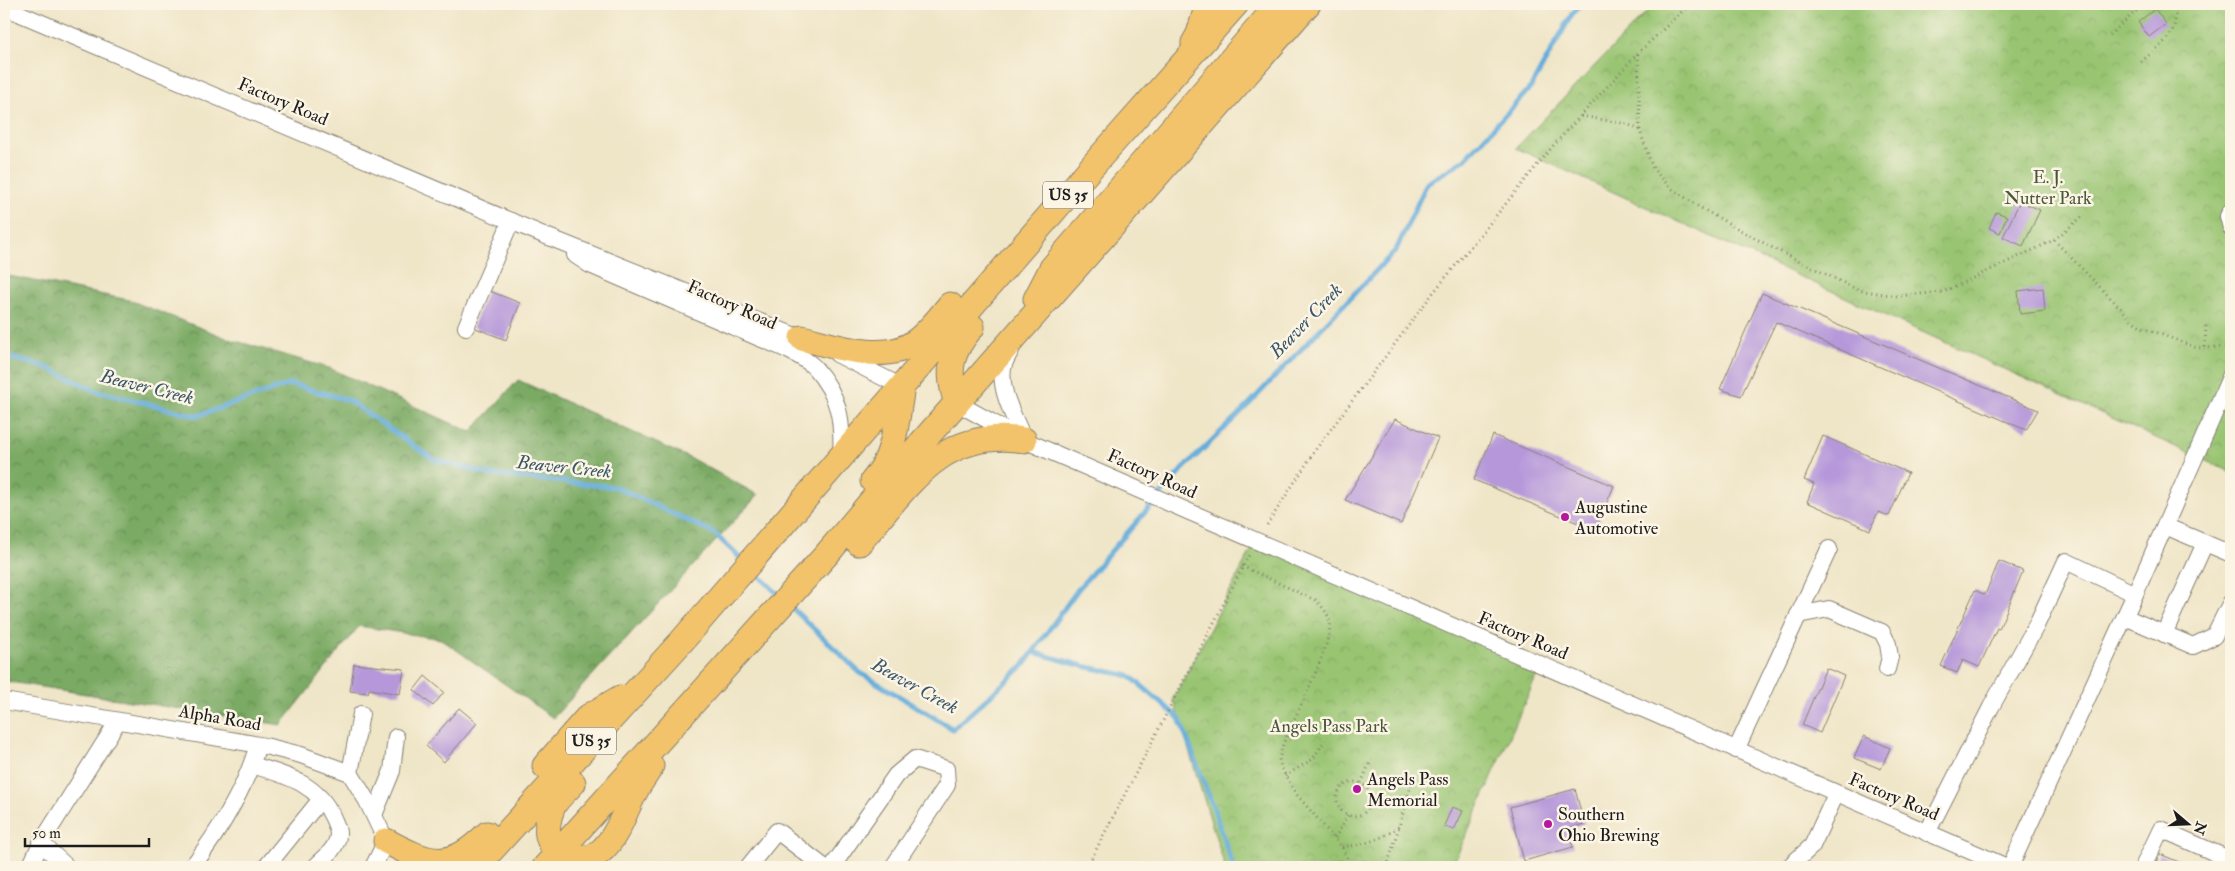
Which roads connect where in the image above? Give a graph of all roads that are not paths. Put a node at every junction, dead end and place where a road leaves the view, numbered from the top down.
1 (1208, 4) edge
2 (1236, 4) edge
3 (1243, 4) edge
4 (1279, 4) edge
5 (1308, 4) edge
6 (4, 7) edge
7 (1179, 68) junction
8 (1102, 155) junction
9 (2231, 211) edge
10 (511, 221) junction
11 (2231, 228) edge
12 (546, 236) junction
13 (466, 328) dead end
14 (1019, 332) junction
15 (802, 338) junction
16 (2231, 375) edge
17 (902, 387) junction
18 (957, 403) junction
19 (1024, 440) junction
20 (840, 458) junction
21 (2165, 526) junction
22 (2205, 543) junction
23 (1829, 549) dead end
24 (2231, 554) edge
25 (827, 555) junction
26 (2135, 594) junction
27 (2231, 602) edge
28 (1798, 615) junction
29 (2125, 617) junction
30 (711, 618) junction
31 (2164, 634) junction
32 (1887, 669) dead end
33 (642, 685) junction
34 (4, 701) edge
35 (360, 714) dead end
36 (118, 721) junction
37 (396, 737) dead end
38 (258, 745) junction
39 (1736, 750) junction
40 (252, 765) junction
41 (350, 773) junction
42 (1836, 794) junction
43 (321, 799) junction
44 (374, 815) junction
45 (1927, 833) junction
46 (386, 841) junction
47 (41, 843) junction
48 (552, 859) edge
49 (2231, 860) edge
50 (30, 867) edge
51 (67, 867) edge
52 (192, 867) edge
53 (266, 867) edge
54 (315, 867) edge
55 (373, 867) edge
56 (394, 867) edge
57 (476, 867) edge
58 (748, 867) edge
59 (824, 867) edge
60 (832, 867) edge
61 (893, 867) edge
62 (1789, 867) edge
63 (2008, 867) edge
64 (2143, 867) edge

1 - 7 highway
2 - 7 highway, US 35
3 - 18 highway
4 - 14 highway
5 - 14 highway, US 35
6 - 10 street, Factory Road
7 - 8 highway, US 35
8 - 15 highway
8 - 17 highway, US 35
9 - 11 street
10 - 12 street, Factory Road
10 - 13 street
12 - 15 street, Factory Road
12 - 20 street, Factory Road
14 - 18 highway, US 35
14 - 19 street
15 - 17 street, Factory Road
16 - 21 street
17 - 20 highway, US 35
17 - 25 highway
18 - 19 street, Factory Road
18 - 25 highway, US 35
19 - 25 highway
19 - 39 street, Factory Road
20 - 30 highway, US 35
21 - 22 street
21 - 26 street
22 - 24 street
22 - 31 street
23 - 28 street
25 - 48 highway, US 35
26 - 29 street
26 - 45 street
27 - 31 street
28 - 32 street
28 - 39 street
29 - 31 street
29 - 63 street
30 - 33 highway, US 35
30 - 48 highway
33 - 46 highway
33 - 57 highway, US 35
34 - 36 street, Alpha Road
35 - 41 street
36 - 38 street, Alpha Road
36 - 47 street
37 - 44 street
38 - 40 street
38 - 41 street, Alpha Road
39 - 42 street, Factory Road
40 - 43 street
40 - 52 street
41 - 44 street
42 - 45 street, Factory Road
42 - 62 street
43 - 53 street
43 - 54 street
44 - 46 street
45 - 63 street, Factory Road
46 - 55 street
46 - 56 highway
47 - 50 street
47 - 51 street
49 - 64 street
58 - 59 street
60 - 61 street

